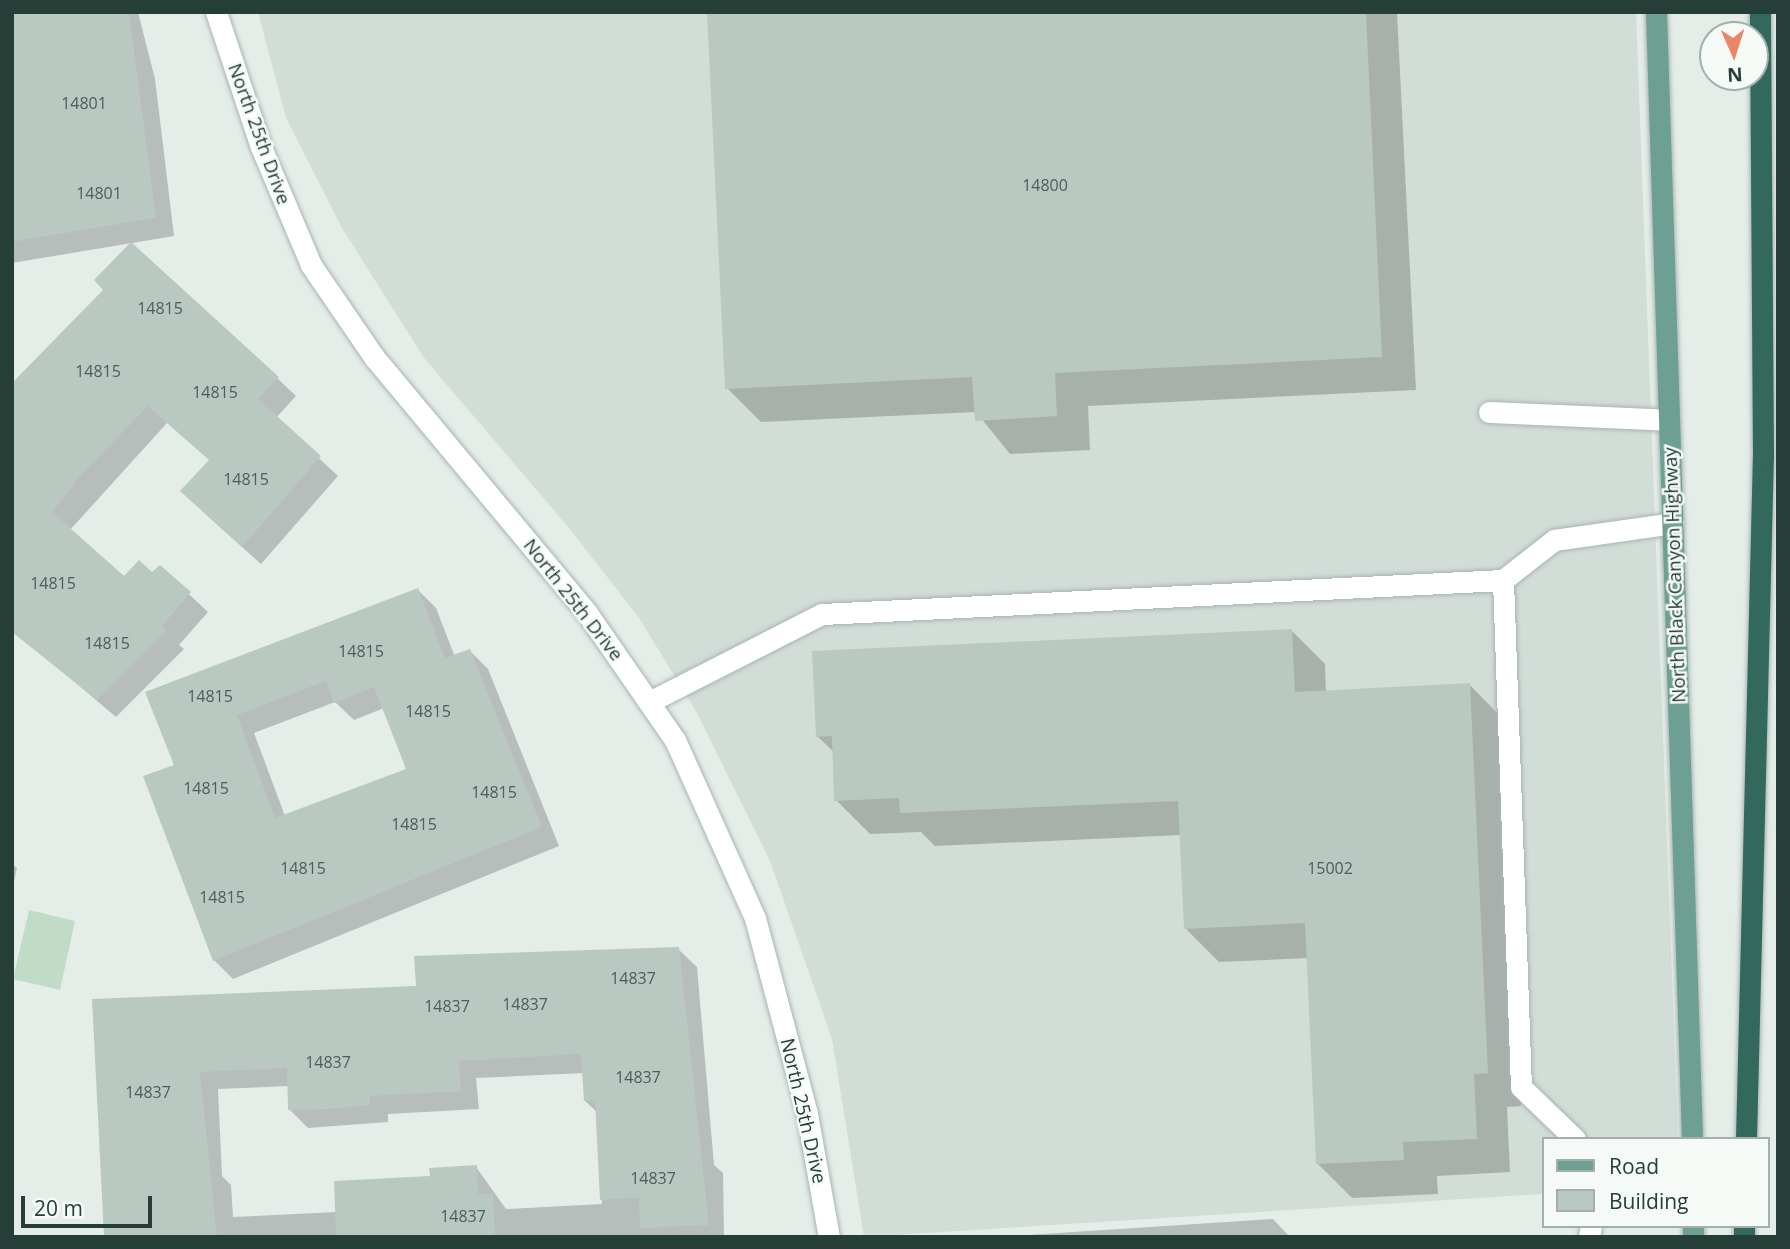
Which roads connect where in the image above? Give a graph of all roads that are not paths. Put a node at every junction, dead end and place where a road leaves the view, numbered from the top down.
1 (216, 12) edge
2 (1656, 12) edge
3 (1760, 12) edge
4 (1489, 412) dead end
5 (1669, 420) junction
6 (1673, 523) junction
7 (1503, 580) junction
8 (649, 702) junction
9 (1573, 1137) edge
10 (1692, 1137) edge
11 (1746, 1137) edge
12 (829, 1237) edge

1 - 8 street, North 25th Drive
2 - 5 main road, North Black Canyon Highway
3 - 11 highway
4 - 5 street
5 - 6 main road, North Black Canyon Highway
6 - 7 street
6 - 10 main road, North Black Canyon Highway
7 - 8 street
7 - 9 street
8 - 12 street, North 25th Drive

